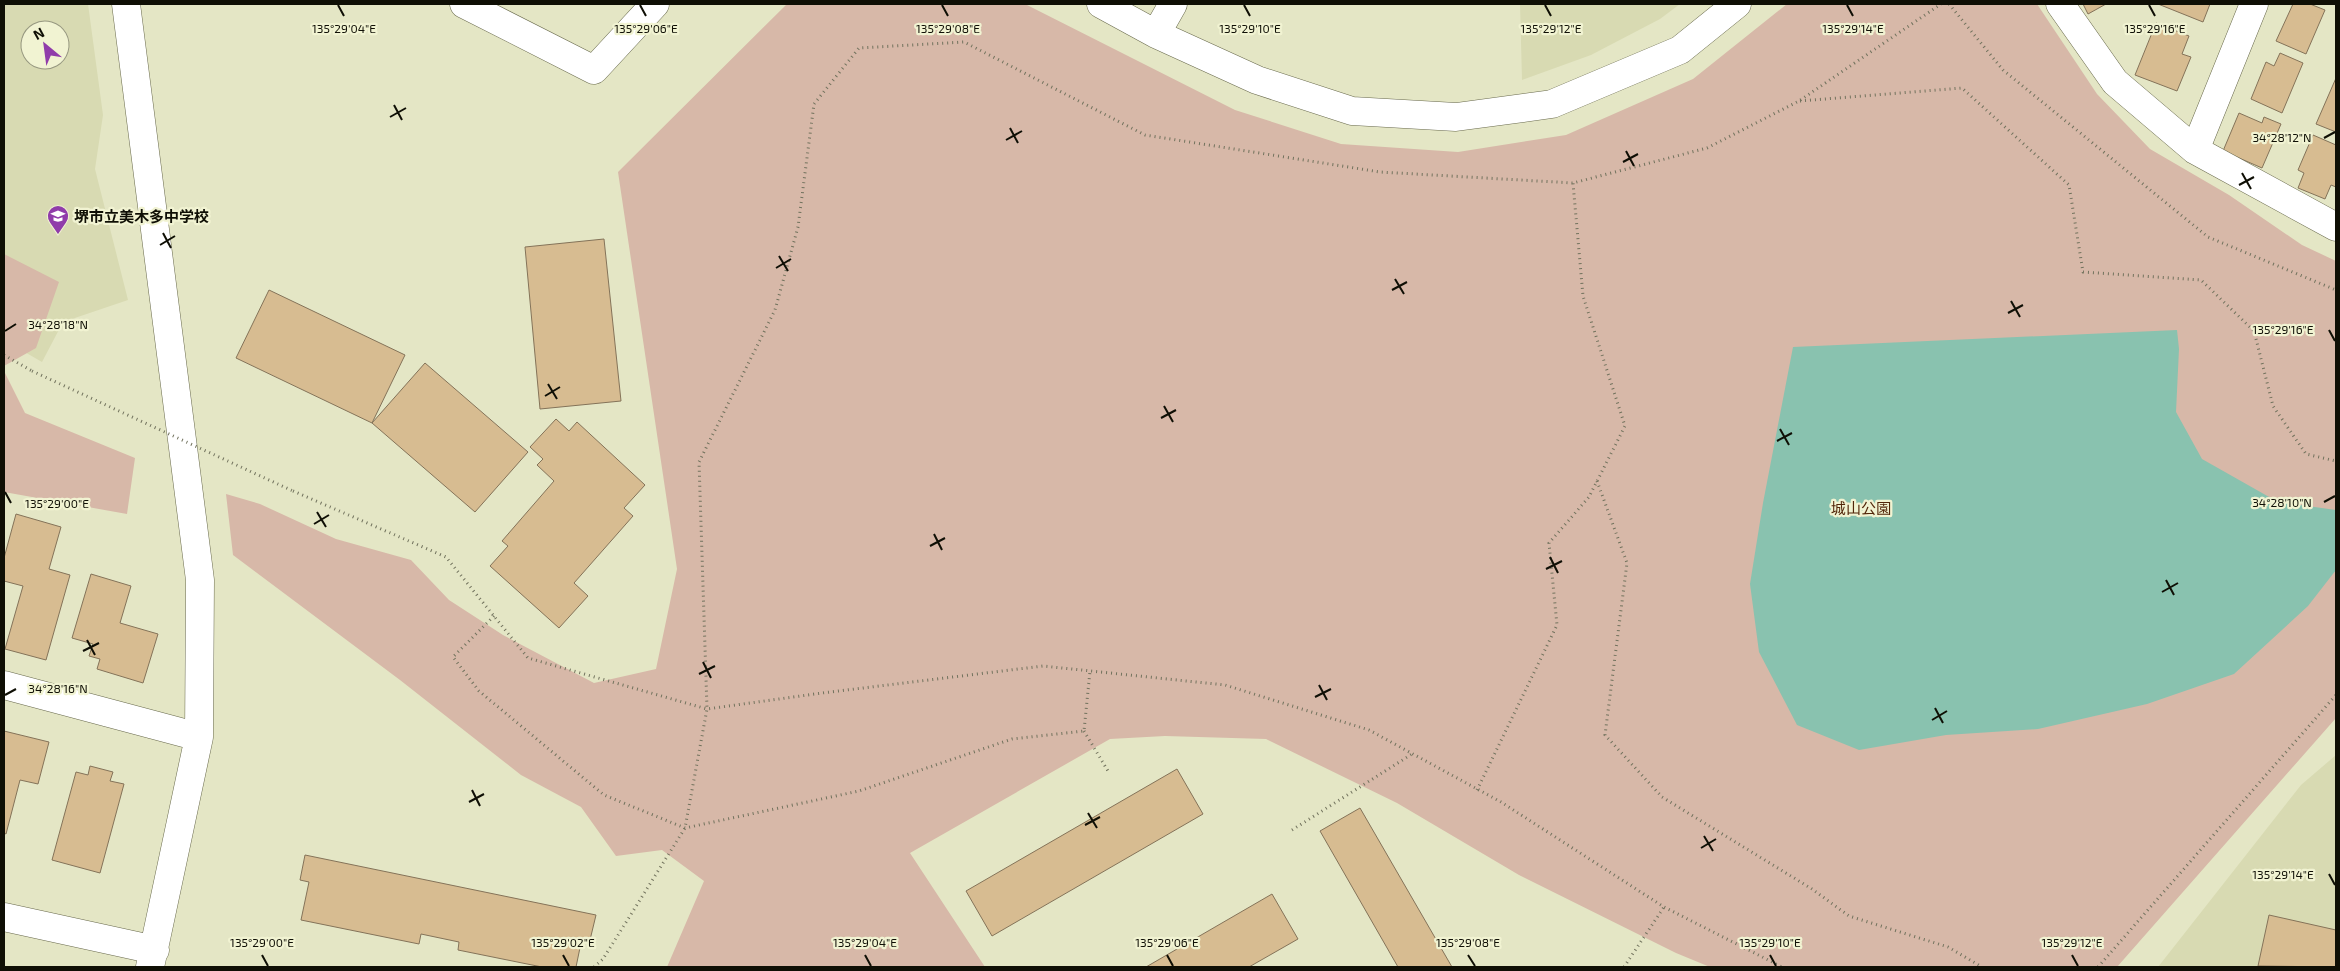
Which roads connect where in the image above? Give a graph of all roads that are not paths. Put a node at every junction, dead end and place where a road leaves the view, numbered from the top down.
1 (126, 4) edge
2 (464, 4) edge
3 (656, 4) edge
4 (1101, 4) edge
5 (1173, 4) edge
6 (1737, 4) edge
7 (2060, 4) edge
8 (2254, 4) edge
9 (1156, 34) junction
10 (2195, 150) junction
11 (2336, 227) edge
12 (4, 685) edge
13 (199, 737) junction
14 (4, 917) edge
15 (152, 958) edge

1 - 13 street
2 - 3 street
4 - 9 street
5 - 9 street
6 - 9 street
7 - 10 street
8 - 10 street
10 - 11 street
12 - 13 street
13 - 15 street
14 - 15 street

